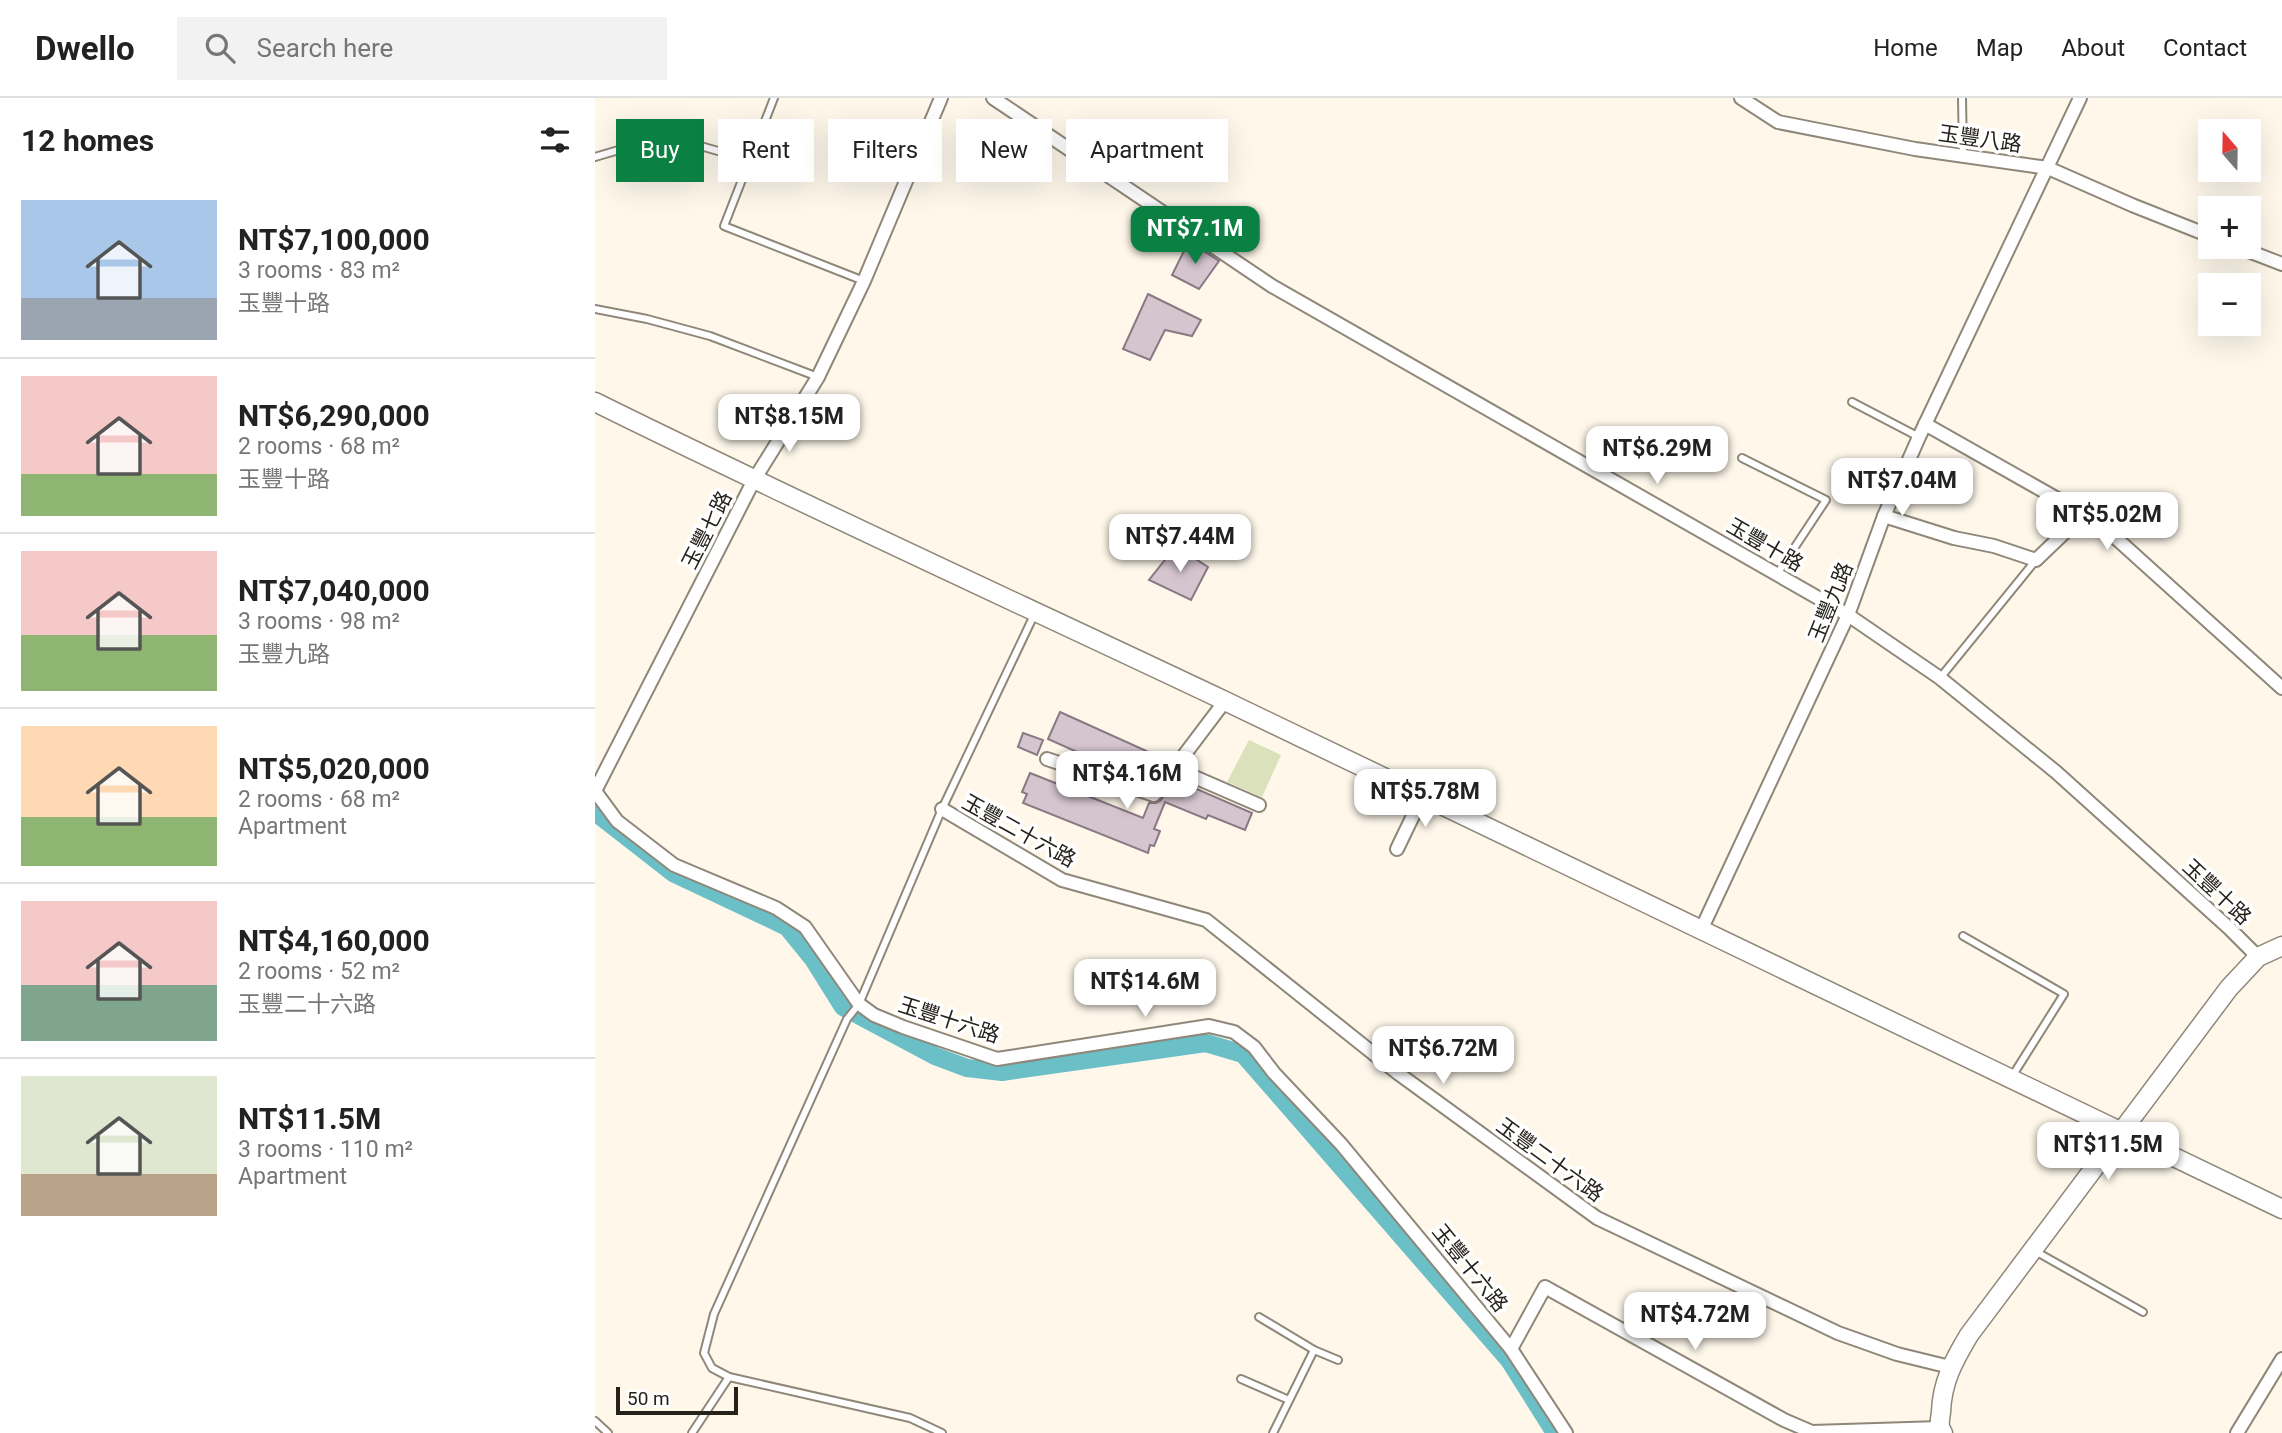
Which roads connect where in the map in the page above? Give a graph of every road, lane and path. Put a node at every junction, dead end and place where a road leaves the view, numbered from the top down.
1 (774, 98) edge
2 (941, 98) edge
3 (993, 98) edge
4 (1741, 98) edge
5 (1962, 98) edge
6 (2080, 98) edge
7 (765, 119) edge
8 (718, 151) edge
9 (1963, 156) junction
10 (595, 157) edge
11 (2048, 168) junction
12 (740, 182) edge
13 (2198, 231) edge
14 (2261, 256) edge
15 (2282, 264) edge
16 (864, 281) junction
17 (595, 309) edge
18 (818, 377) junction
19 (595, 402) edge
20 (1853, 402) dead end
21 (1925, 424) junction
22 (1919, 437) junction
23 (1742, 458) dead end
24 (754, 481) junction
25 (2084, 514) junction
26 (1884, 516) junction
27 (2036, 560) junction
28 (1777, 575) junction
29 (1036, 612) junction
30 (1848, 615) junction
31 (1940, 678) junction
32 (2282, 688) edge
33 (1225, 701) junction
34 (1047, 759) dead end
35 (1175, 769) junction
36 (595, 791) edge
37 (1423, 795) junction
38 (1259, 805) dead end
39 (942, 809) junction
40 (1397, 849) dead end
41 (1702, 928) junction
42 (1963, 936) dead end
43 (2282, 946) edge
44 (2259, 957) junction
45 (857, 1006) junction
46 (2012, 1077) junction
47 (2121, 1132) junction
48 (2282, 1209) edge
49 (2033, 1250) junction
50 (2143, 1312) dead end
51 (1259, 1317) dead end
52 (1511, 1349) junction
53 (1314, 1350) junction
54 (2282, 1359) edge
55 (1338, 1360) dead end
56 (1950, 1367) junction
57 (729, 1377) junction
58 (1241, 1379) dead end
59 (1289, 1400) junction
60 (595, 1421) edge
61 (1941, 1431) edge
62 (608, 1433) edge
63 (692, 1433) edge
64 (942, 1433) edge
65 (1273, 1433) edge
66 (1566, 1433) edge
67 (2237, 1433) edge

1 - 7 lane
2 - 16 street, 玉豐七路
3 - 28 street, 玉豐十路
4 - 9 street, 玉豐八路
5 - 9 lane
6 - 11 street, 玉豐九路
8 - 10 lane
9 - 11 street, 玉豐八路
11 - 13 street, 玉豐八路
11 - 21 street, 玉豐九路
12 - 16 lane
14 - 15 street
16 - 18 street, 玉豐七路
17 - 18 lane
18 - 24 street, 玉豐七路
19 - 24 main road
20 - 22 lane
21 - 22 street, 玉豐九路
21 - 25 street
22 - 26 street, 玉豐九路
23 - 28 lane
24 - 29 main road
24 - 36 street, 玉豐七路
25 - 27 street
25 - 32 street
26 - 27 street
26 - 30 street, 玉豐九路
27 - 31 lane
28 - 30 street, 玉豐十路
29 - 33 main road
29 - 39 lane
30 - 31 street, 玉豐十路
30 - 41 street, 玉豐九路
31 - 44 street, 玉豐十路
33 - 35 street
33 - 37 main road
34 - 35 street
35 - 38 street
36 - 45 street, 玉豐十六路
37 - 40 street
37 - 41 main road
39 - 45 lane
39 - 56 street, 玉豐二十六路
41 - 46 main road
42 - 46 lane
43 - 44 main road
44 - 47 main road
45 - 52 street, 玉豐十六路
45 - 57 lane
46 - 47 main road
47 - 48 main road
47 - 49 main road
49 - 50 lane
49 - 56 main road
51 - 53 lane
52 - 61 street
52 - 66 street, 玉豐十六路
53 - 55 lane
53 - 59 lane
54 - 67 street
56 - 61 main road
57 - 63 lane
57 - 64 lane
58 - 59 lane
59 - 65 lane
60 - 62 lane

